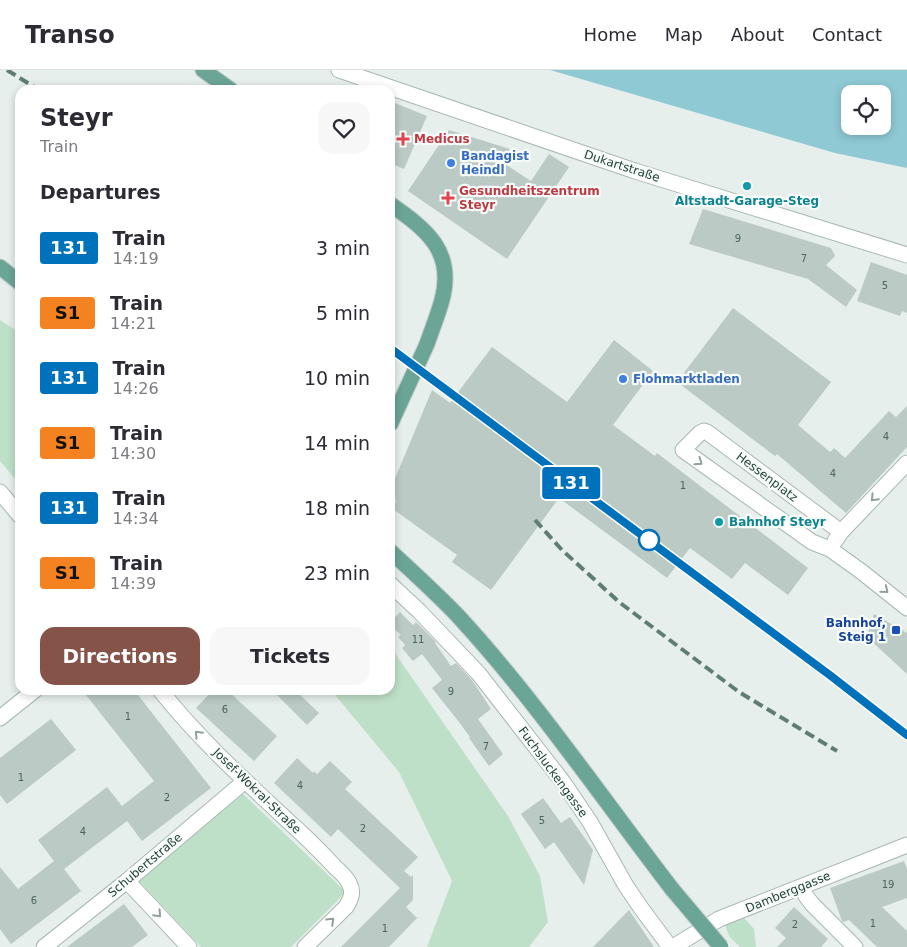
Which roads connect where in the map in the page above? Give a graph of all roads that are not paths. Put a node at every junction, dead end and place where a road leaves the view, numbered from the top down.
1 (203, 70) edge
2 (339, 70) edge
3 (223, 85) edge
4 (383, 85) edge
5 (395, 89) edge
6 (395, 208) edge
7 (907, 255) edge
8 (0, 267) edge
9 (15, 279) edge
10 (395, 414) edge
11 (907, 463) edge
12 (0, 492) edge
13 (15, 510) edge
14 (841, 532) junction
15 (830, 549) junction
16 (395, 556) edge
17 (395, 588) edge
18 (907, 608) edge
19 (29, 695) edge
20 (164, 695) edge
21 (0, 718) edge
22 (245, 781) junction
23 (907, 845) edge
24 (127, 881) junction
25 (802, 887) junction
26 (44, 947) edge
27 (189, 947) edge
28 (305, 947) edge
29 (672, 947) edge
30 (721, 947) edge
31 (855, 947) edge

1 - 3 main road
2 - 4 street, Dukartstraße
5 - 7 street, Dukartstraße
6 - 10 main road, bridge
8 - 9 main road
11 -> 14 street
12 - 13 street
14 - 15 street
14 -> 15 street, Hessenplatz
15 -> 18 street
16 - 30 main road, bridge
17 - 29 street, Fuchsluckengasse
19 - 21 street
22 -> 20 street, Josef-Wokral-Straße
22 - 24 street, Schubertstraße
28 -> 22 street, Josef-Wokral-Straße
23 - 25 street, Damberggasse
24 - 26 street, Schubertstraße
24 -> 27 street
25 - 29 street, Damberggasse
25 - 31 street

